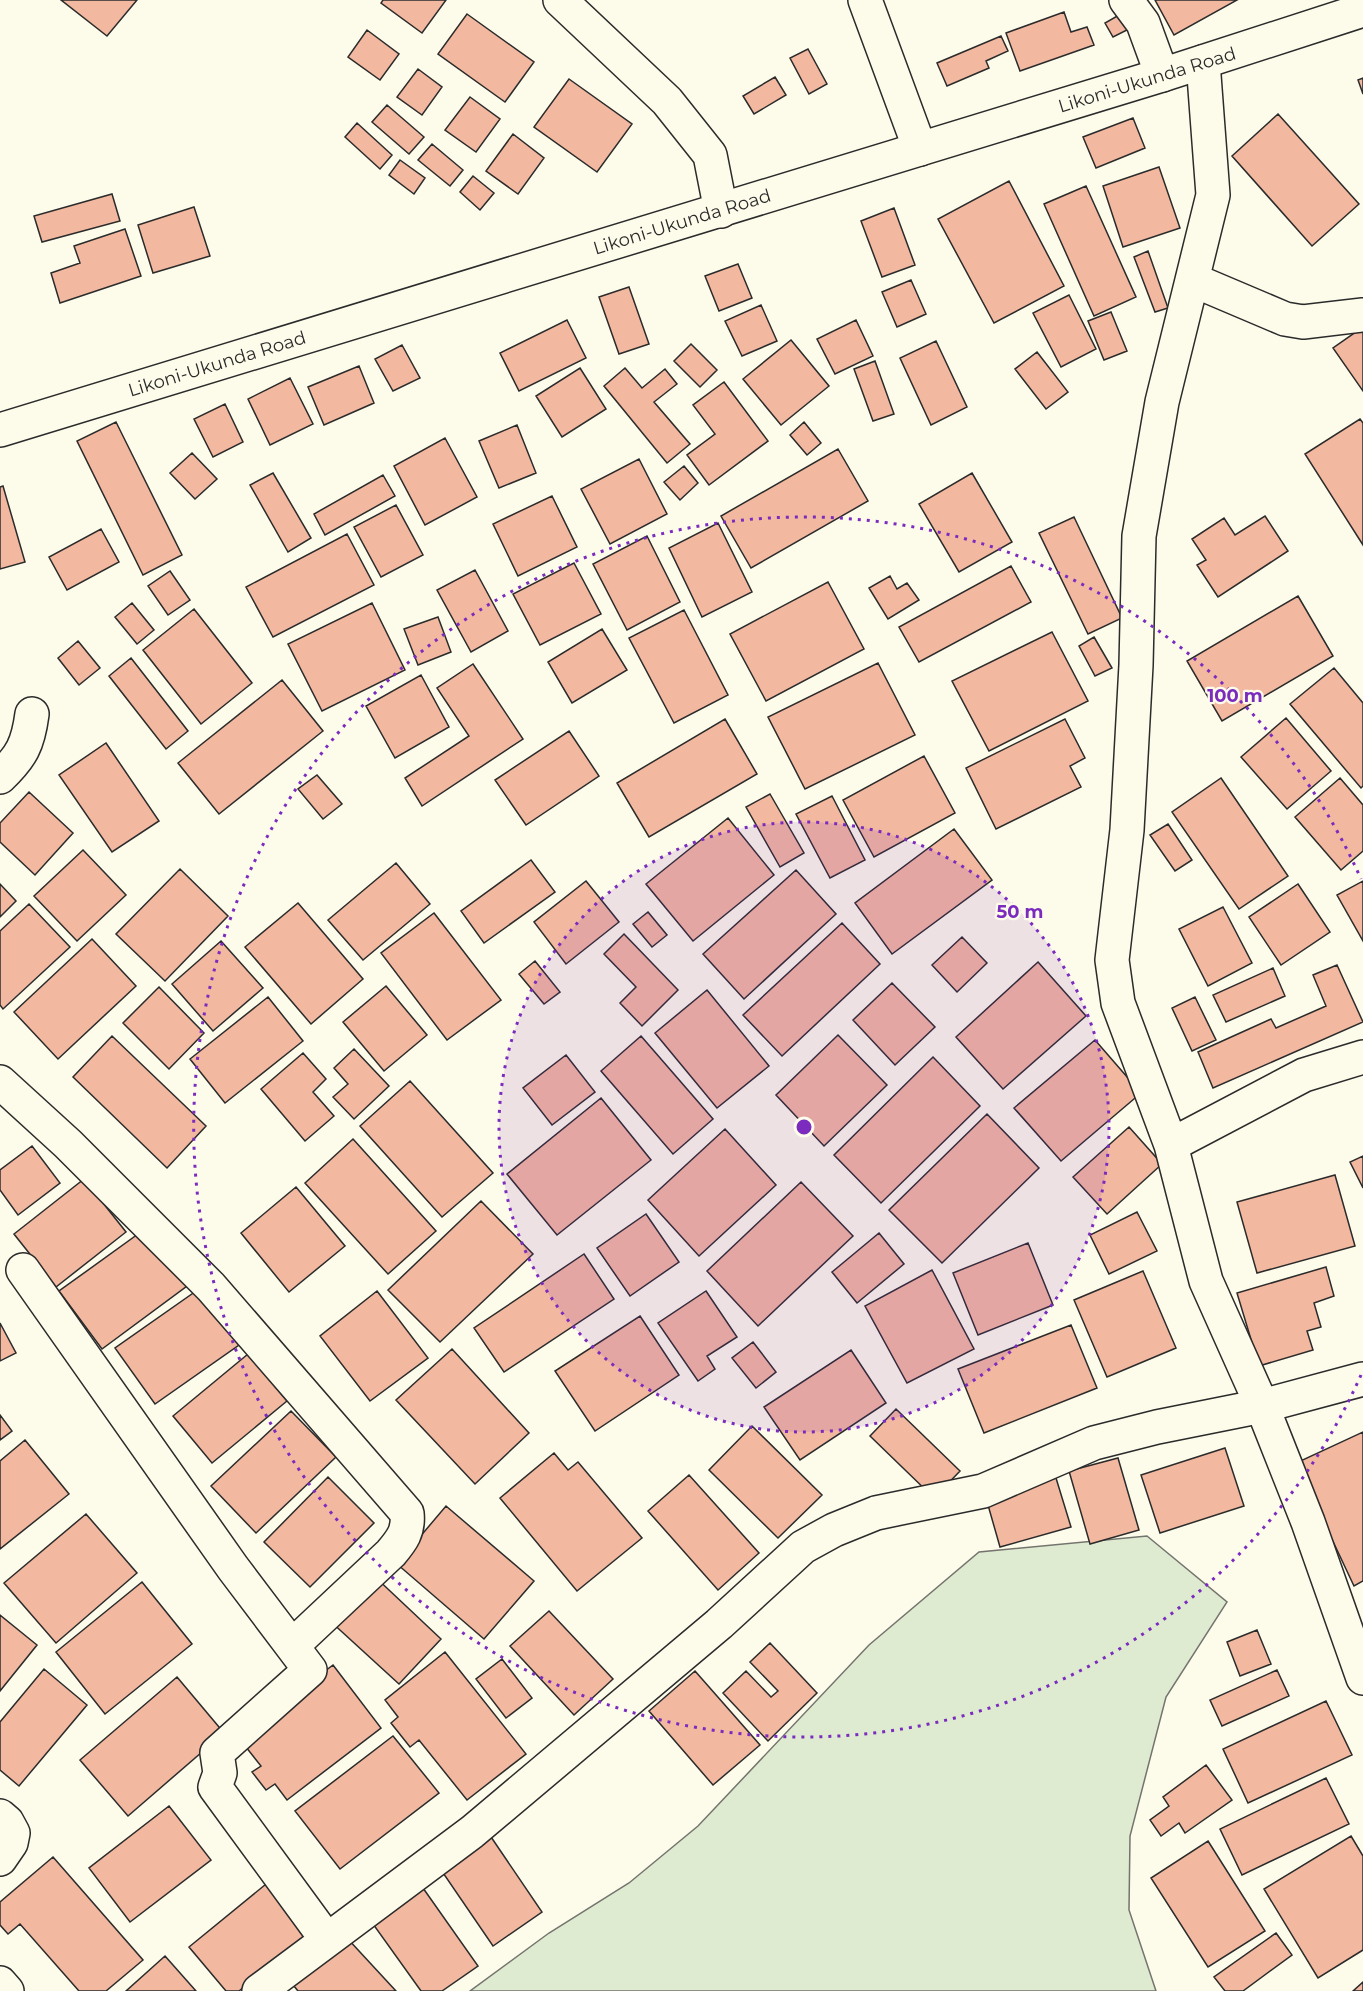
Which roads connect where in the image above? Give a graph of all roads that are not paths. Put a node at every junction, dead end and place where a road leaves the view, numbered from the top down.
1 (560, 0) edge
2 (865, 0) edge
3 (1126, 0) edge
4 (1363, 10) edge
5 (1203, 62) junction
6 (1162, 75) junction
7 (920, 149) junction
8 (721, 211) junction
9 (1193, 280) junction
10 (1363, 315) edge
11 (0, 430) edge
12 (32, 714) dead end
13 (0, 777) edge
14 (1363, 1057) edge
15 (0, 1082) edge
16 (1171, 1145) junction
17 (22, 1270) dead end
18 (1363, 1379) edge
19 (1262, 1406) junction
20 (292, 1646) junction
21 (1363, 1678) edge
22 (0, 1816) edge
23 (0, 1859) edge
24 (327, 1940) junction
25 (0, 1983) edge
26 (7, 1991) edge
27 (259, 1991) edge

1 - 8 main road
2 - 7 main road
3 - 6 main road
4 - 5 main road, Likoni-Ukunda Road
5 - 6 main road, Likoni-Ukunda Road
5 - 9 main road
6 - 7 main road, Likoni-Ukunda Road
7 - 8 main road, Likoni-Ukunda Road
8 - 11 main road, Likoni-Ukunda Road
9 - 10 main road
9 - 16 main road
12 - 13 main road
14 - 16 main road
15 - 20 main road
16 - 19 main road
17 - 20 main road
18 - 19 main road
19 - 21 main road
19 - 24 main road
20 - 24 main road
22 - 23 main road
24 - 27 main road
25 - 26 main road

